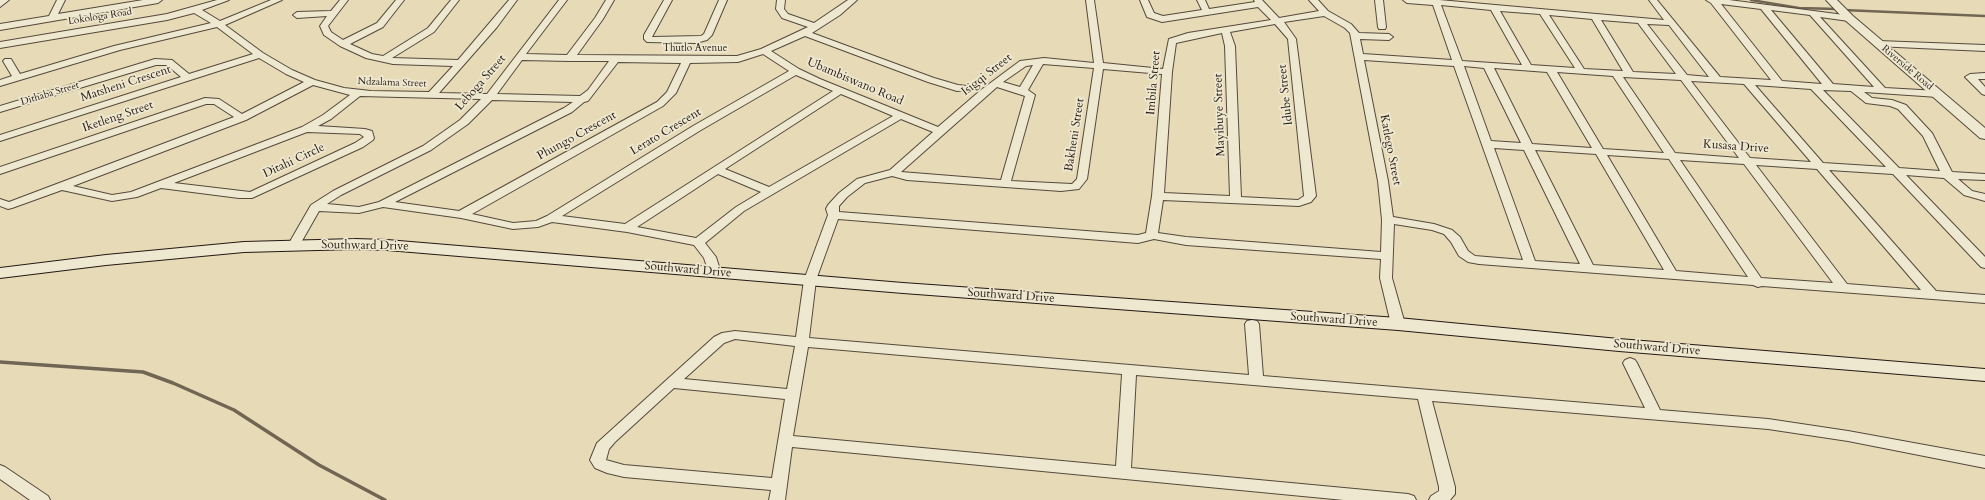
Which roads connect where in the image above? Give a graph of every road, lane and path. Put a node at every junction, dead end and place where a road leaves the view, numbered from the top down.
1 (5, 0) edge
2 (61, 0) edge
3 (158, 0) edge
4 (225, 0) edge
5 (278, 0) edge
6 (344, 0) edge
7 (400, 0) edge
8 (455, 0) edge
9 (513, 0) edge
10 (563, 0) edge
11 (610, 0) edge
12 (668, 0) edge
13 (723, 0) edge
14 (781, 0) edge
15 (853, 0) edge
16 (1090, 0) edge
17 (1144, 0) edge
18 (1201, 0) edge
19 (1313, 0) edge
20 (1378, 0) edge
21 (1407, 0) edge
22 (1653, 0) edge
23 (1712, 0) edge
24 (1259, 2) edge
25 (1435, 2) edge
26 (1832, 2) edge
27 (123, 3) edge
28 (0, 4) edge
29 (1764, 7) junction
30 (1494, 8) junction
31 (195, 10) junction
32 (1324, 12) junction
33 (1544, 12) junction
34 (333, 13) junction
35 (1207, 14) junction
36 (1813, 14) junction
37 (297, 15) dead end
38 (1846, 15) junction
39 (1595, 16) junction
40 (52, 18) junction
41 (1640, 20) junction
42 (1277, 21) junction
43 (1671, 23) junction
44 (219, 24) junction
45 (0, 27) edge
46 (816, 27) junction
47 (1382, 27) dead end
48 (1226, 30) junction
49 (805, 33) junction
50 (1355, 36) junction
51 (1389, 37) dead end
52 (343, 44) junction
53 (1878, 44) junction
54 (0, 45) edge
55 (1985, 48) edge
56 (764, 51) junction
57 (260, 54) junction
58 (520, 57) junction
59 (570, 58) junction
60 (616, 58) junction
61 (1359, 58) junction
62 (383, 60) junction
63 (688, 60) junction
64 (8, 61) dead end
65 (1040, 61) junction
66 (460, 63) junction
67 (1458, 64) junction
68 (1488, 66) junction
69 (1099, 67) junction
70 (1529, 69) junction
71 (1551, 70) junction
72 (796, 71) junction
73 (1167, 72) junction
74 (1582, 72) junction
75 (1616, 74) junction
76 (1630, 75) junction
77 (1985, 76) edge
78 (1682, 77) junction
79 (18, 78) junction
80 (188, 78) junction
81 (1717, 80) junction
82 (312, 82) junction
83 (1747, 82) junction
84 (0, 83) edge
85 (996, 83) junction
86 (1779, 84) junction
87 (1814, 86) junction
88 (1830, 87) junction
89 (964, 88) dead end
90 (1854, 89) junction
91 (1884, 90) junction
92 (840, 91) junction
93 (1023, 91) junction
94 (1985, 92) edge
95 (358, 94) junction
96 (1938, 94) junction
97 (432, 95) junction
98 (490, 96) junction
99 (585, 99) junction
100 (0, 109) edge
101 (898, 116) junction
102 (242, 118) junction
103 (306, 129) junction
104 (939, 131) junction
105 (1985, 135) edge
106 (0, 138) edge
107 (1486, 144) junction
108 (1528, 146) junction
109 (1599, 151) junction
110 (1670, 156) junction
111 (1746, 161) junction
112 (1821, 166) junction
113 (717, 170) junction
114 (0, 171) edge
115 (1896, 171) junction
116 (894, 172) junction
117 (1948, 175) junction
118 (1985, 177) edge
119 (1005, 184) junction
120 (160, 185) junction
121 (59, 186) junction
122 (769, 191) junction
123 (1158, 196) junction
124 (1985, 198) edge
125 (1236, 201) junction
126 (383, 204) junction
127 (3, 206) edge
128 (315, 208) junction
129 (461, 215) junction
130 (834, 215) junction
131 (551, 218) junction
132 (1388, 220) junction
133 (627, 228) junction
134 (1152, 235) junction
135 (698, 242) junction
136 (294, 245) junction
137 (1385, 256) junction
138 (1530, 263) junction
139 (1985, 264) edge
140 (1589, 269) junction
141 (0, 273) edge
142 (715, 273) junction
143 (1673, 276) junction
144 (810, 280) junction
145 (1758, 283) junction
146 (1844, 289) junction
147 (1932, 295) junction
148 (1985, 299) edge
149 (1252, 324) dead end
150 (1398, 324) junction
151 (802, 342) junction
152 (1630, 363) dead end
153 (1129, 370) junction
154 (1985, 375) edge
155 (1256, 381) junction
156 (672, 383) junction
157 (1424, 395) junction
158 (793, 396) junction
159 (1656, 415) junction
160 (785, 441) junction
161 (1985, 462) edge
162 (0, 471) edge
163 (1123, 473) junction
164 (778, 493) edge
165 (42, 500) edge
166 (1408, 500) edge
167 (1436, 500) edge

1 - 28 street
2 - 40 street
3 - 27 street
4 - 31 street, Lokologa Road
5 - 44 street
6 - 34 street
7 - 52 street
8 - 62 street
9 - 66 street
10 - 58 street, Leboga Street
11 - 59 street
12 - 13 street
14 - 46 street
15 - 46 street, Thutlo Avenue
16 - 69 street, Bakheni Street
17 - 35 street
18 - 35 street
19 - 32 street
20 - 47 street
21 - 25 street
22 - 43 street
23 - 29 street
23 - 86 street
24 - 35 street
24 - 42 street, Idube Street
25 - 30 street
25 - 67 street
26 - 38 street, Riverside Road
27 - 40 street
29 - 36 street
29 - 88 street
30 - 33 street
30 - 70 street
31 - 44 street, Ndzalama Street
31 - 54 street, Lokologa Road
32 - 42 street, Imbila Street
32 - 50 street
33 - 39 street
33 - 74 street
34 - 37 street
34 - 52 street
36 - 38 street
36 - 91 street
38 - 53 street, Riverside Road
39 - 41 street
39 - 76 street
40 - 45 street
41 - 43 street
41 - 78 street
42 - 48 street, Imbila Street
42 - 125 street, Idube Street
43 - 81 street
44 - 57 street, Ndzalama Street
44 - 79 street
46 - 49 street, Thutlo Avenue
48 - 73 street, Imbila Street
48 - 125 street, Mayibuye Street
49 - 56 street, Thutlo Avenue
49 - 89 street
50 - 51 street
50 - 61 street, Katlego Street
52 - 62 street
53 - 55 street
53 - 96 street, Riverside Road
56 - 63 street, Thutlo Avenue
56 - 72 street, Ubambiswano Road
57 - 80 street, Matsheni Crescent
57 - 82 street, Ndzalama Street
58 - 59 street, Thutlo Avenue
58 - 98 street, Leboga Street
59 - 60 street, Thutlo Avenue
60 - 63 street, Thutlo Avenue
60 - 99 street
61 - 67 street
61 - 132 street, Katlego Street
62 - 66 street
63 - 129 street, Phungo Crescent
64 - 79 street
65 - 69 street, Isigqi Street
65 - 85 street, Isigqi Street
65 - 93 street
66 - 97 street
67 - 68 street
67 - 107 street
68 - 70 street
68 - 108 street
69 - 73 street, Isigqi Street
69 - 119 street, Bakheni Street
70 - 71 street
71 - 74 street
71 - 109 street
72 - 92 street, Ubambiswano Road
72 - 131 street, Lerato Crescent
73 - 123 street, Imbila Street
74 - 75 street
75 - 76 street
75 - 110 street
76 - 78 street
77 - 94 street
78 - 81 street
78 - 111 street
79 - 84 street
80 - 100 street, Dithaba Street
80 - 106 street, Matsheni Crescent
81 - 83 street
82 - 95 street, Ndzalama Street
82 - 102 street
83 - 86 street
83 - 112 street
85 - 93 street
85 - 104 street, Isigqi Street
86 - 87 street
87 - 88 street
87 - 115 street
88 - 90 street
90 - 91 street
90 - 117 street
91 - 96 street
92 - 101 street, Ubambiswano Road
92 - 113 street
93 - 119 street
95 - 97 street, Ndzalama Street
95 - 103 street, Ditahi Circle
96 - 105 street, Riverside Road
97 - 98 street, Ndzalama Street
98 - 99 street
98 - 128 street, Leboga Street
99 - 126 street
101 - 104 street, Ubambiswano Road
101 - 122 street
102 - 114 street, Iketleng Street
102 - 121 street
103 - 120 street, Ditahi Circle
103 - 120 street, Ditahi Circle
104 - 116 street, Isigqi Street
107 - 108 street, Kusasa Drive
107 - 138 street
108 - 109 street, Kusasa Drive
108 - 140 street
109 - 110 street, Kusasa Drive
109 - 143 street
110 - 111 street, Kusasa Drive
110 - 145 street
111 - 112 street, Kusasa Drive
111 - 146 street
112 - 115 street, Kusasa Drive
112 - 147 street
113 - 122 street
113 - 133 street
115 - 117 street, Kusasa Drive
115 - 139 street
116 - 119 street, Bakheni Street
116 - 130 street
117 - 118 street, Kusasa Drive
117 - 124 street
120 - 121 street, Ditahi Circle
121 - 127 street
122 - 135 street
123 - 125 street
123 - 134 street, Imbila Street
126 - 128 street
126 - 129 street, Lerato Crescent
128 - 136 street
129 - 131 street, Lerato Crescent
130 - 134 street
130 - 144 street
131 - 133 street
132 - 137 street, Katlego Street
132 - 138 street
133 - 135 street
134 - 137 street
135 - 142 street
136 - 141 main road, Southward Drive
136 - 142 main road, Southward Drive
137 - 150 street, Katlego Street
138 - 140 street
140 - 143 street
142 - 144 main road, Southward Drive
143 - 145 street
144 - 150 main road, Southward Drive
144 - 151 street
145 - 146 street
146 - 147 street
147 - 148 street
149 - 155 street
150 - 154 main road, Southward Drive
151 - 153 street
151 - 156 street
151 - 158 street
152 - 159 street
153 - 155 street
153 - 163 street
155 - 157 street
156 - 158 street
156 - 164 street
157 - 159 street
157 - 167 street
158 - 160 street
159 - 161 street
160 - 163 street
160 - 164 street
162 - 165 street
163 - 166 street

